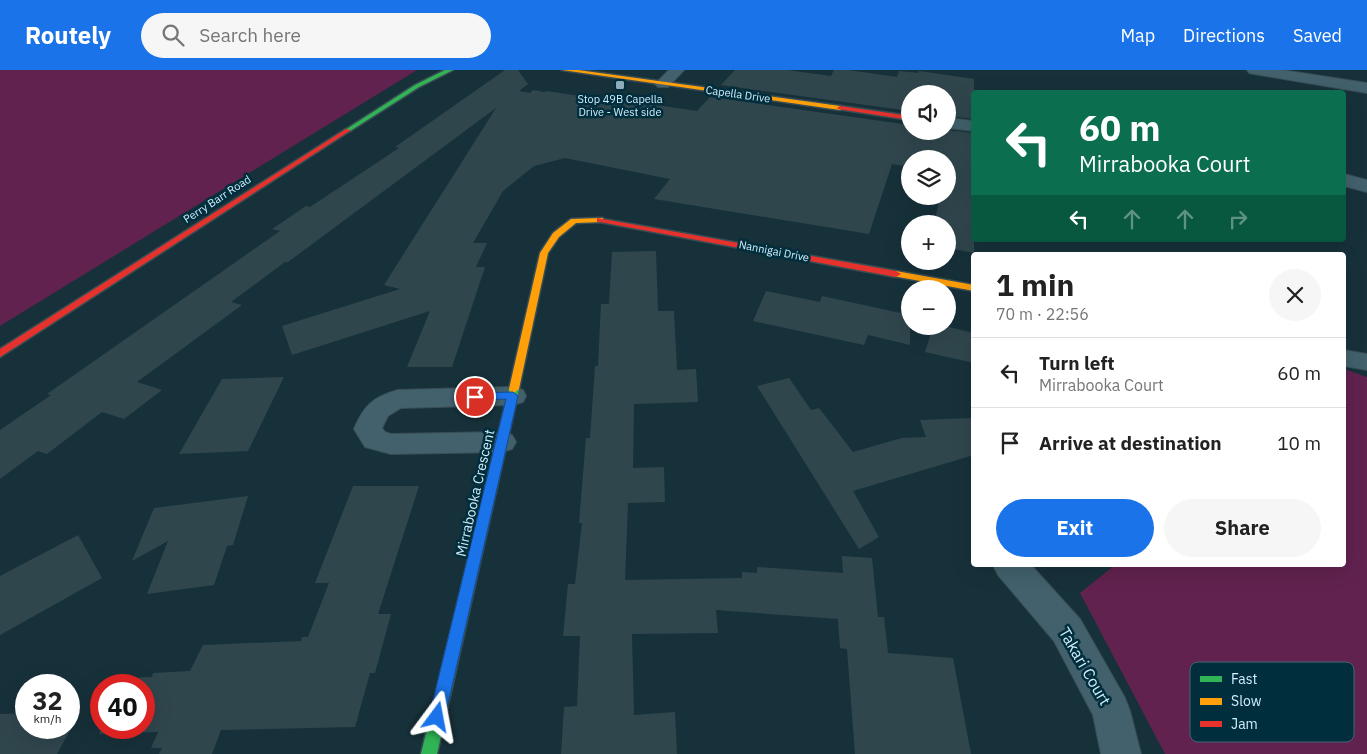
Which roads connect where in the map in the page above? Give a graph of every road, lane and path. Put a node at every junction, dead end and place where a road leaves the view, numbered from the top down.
1 (450, 70) edge
2 (565, 70) edge
3 (677, 70) edge
4 (1254, 70) edge
5 (663, 84) junction
6 (1367, 88) edge
7 (901, 117) edge
8 (956, 124) edge
9 (971, 126) edge
10 (1346, 181) edge
11 (1367, 186) edge
12 (574, 221) joint
13 (971, 287) edge
14 (0, 354) edge
15 (1346, 358) edge
16 (1367, 362) edge
17 (513, 396) junction
18 (502, 442) junction
19 (1012, 567) edge
20 (429, 754) edge
21 (1121, 754) edge

1 - 14 street, Perry Barr Road
2 - 5 street, Capella Drive
3 - 5 street
4 - 6 street
5 - 7 street, Capella Drive
8 - 9 street
10 - 11 street
12 - 13 street, Nannigai Drive
12 - 17 street, Mirrabooka Crescent
15 - 16 street
17 - 18 street, Mirrabooka Crescent
17 - 18 street
18 - 20 street, Mirrabooka Crescent
19 - 21 street, Takari Court

